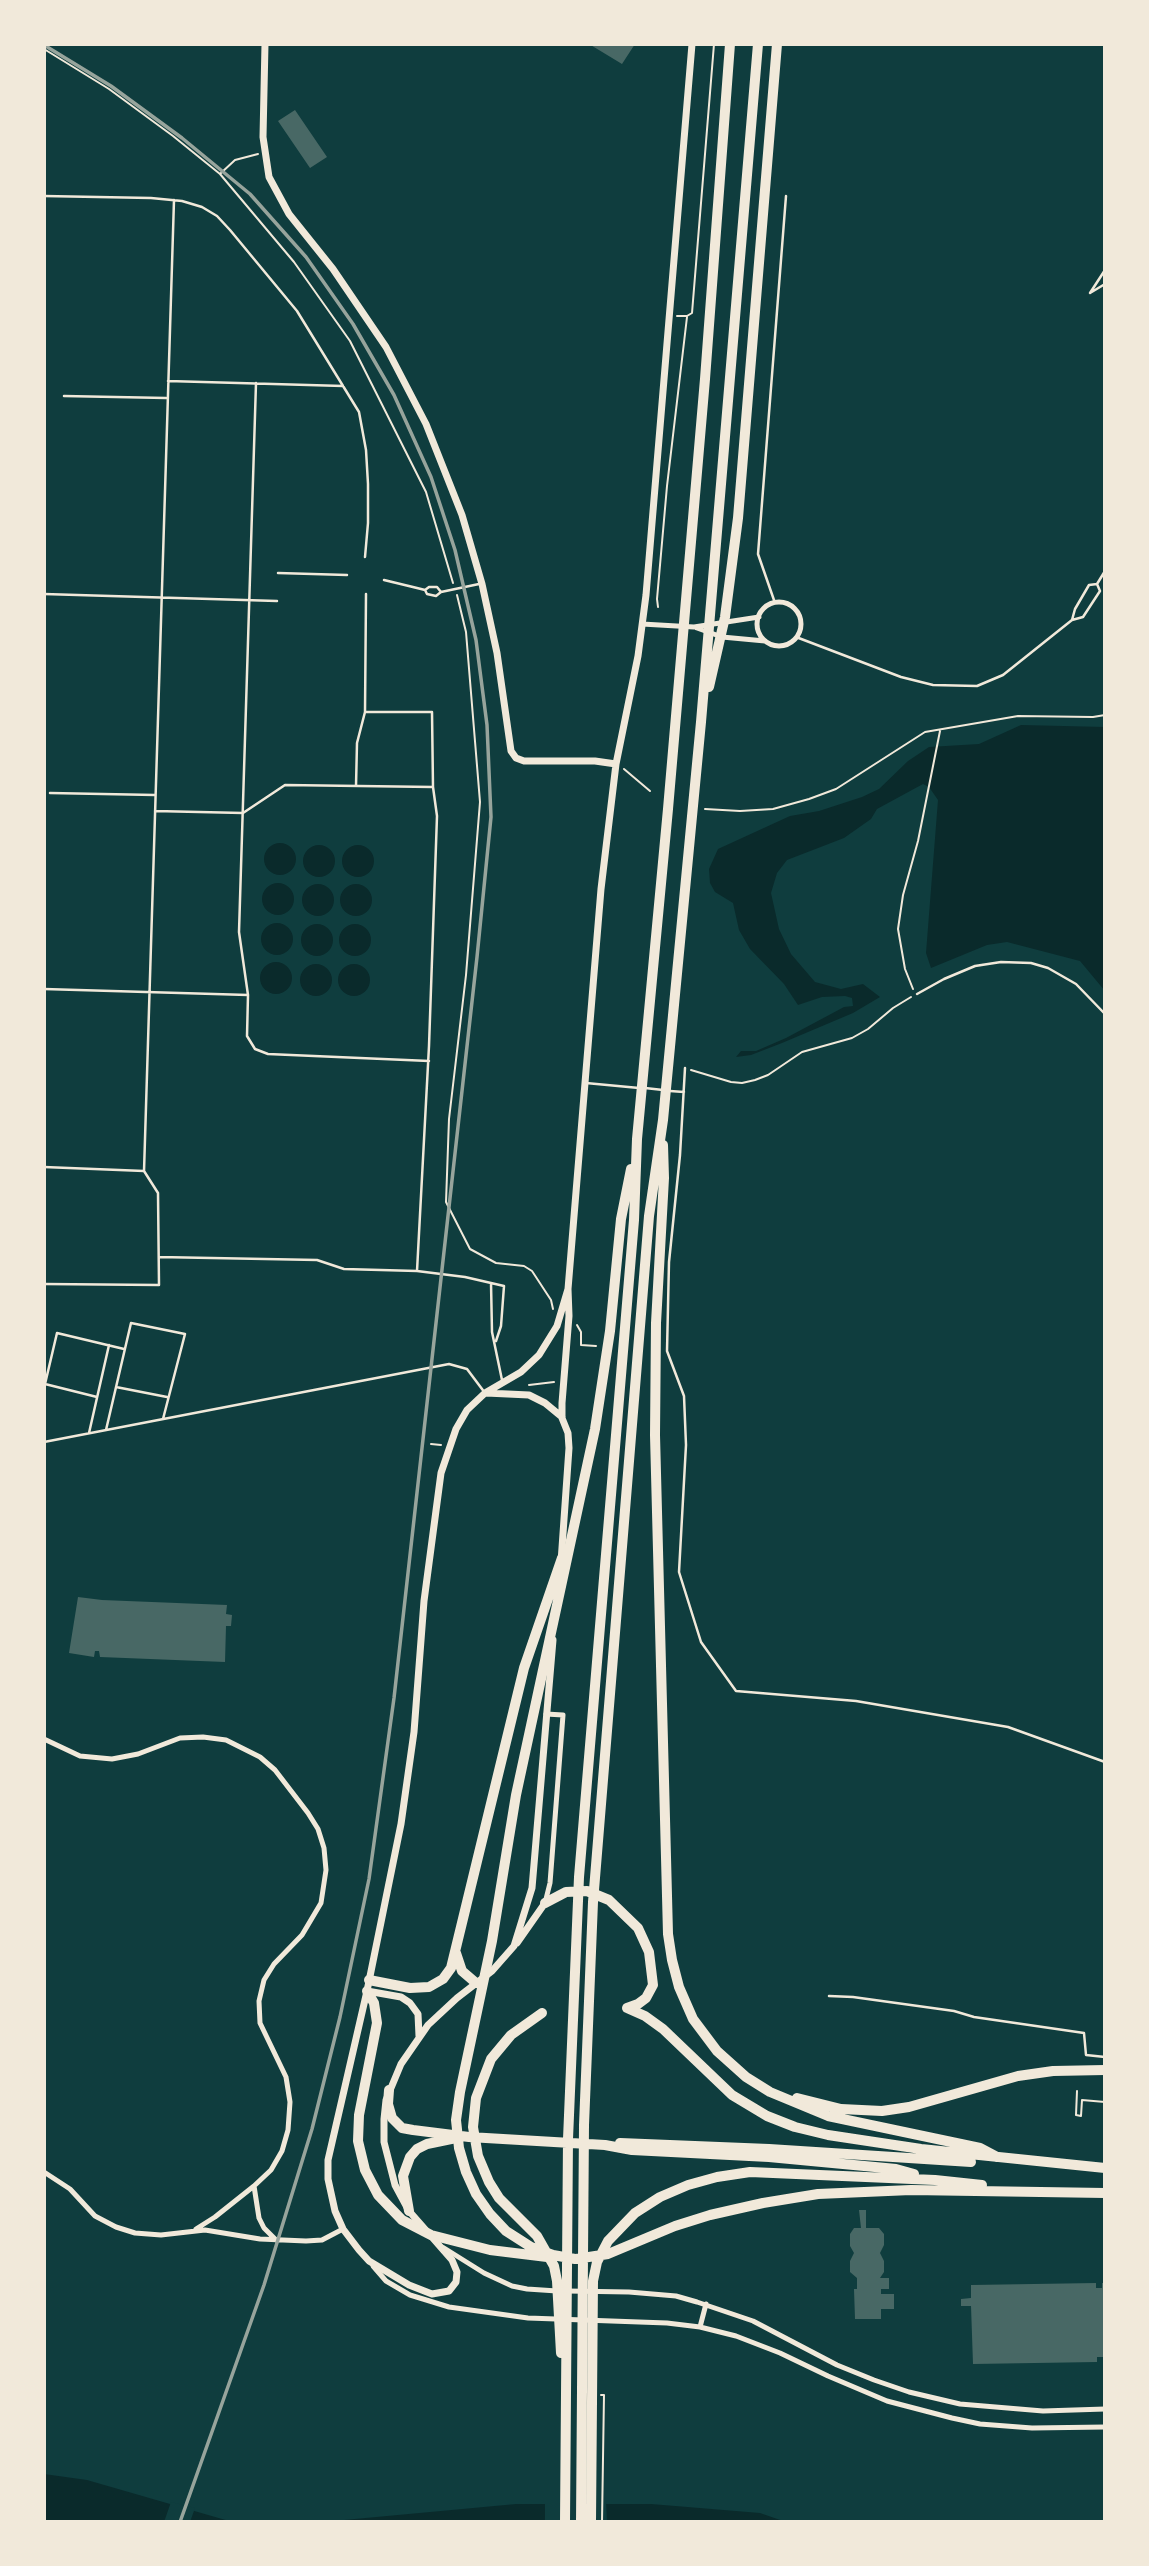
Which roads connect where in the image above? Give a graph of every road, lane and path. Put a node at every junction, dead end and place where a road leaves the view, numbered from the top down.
1 (265, 44) edge
2 (692, 44) edge
3 (715, 44) edge
4 (730, 44) edge
5 (758, 44) edge
6 (777, 44) edge
7 (44, 49) edge
8 (265, 152) junction
9 (220, 174) junction
10 (44, 196) edge
11 (786, 196) dead end
12 (174, 200) junction
13 (1105, 270) edge
14 (1105, 284) edge
15 (669, 315) junction
16 (687, 316) junction
17 (168, 381) junction
18 (256, 383) junction
19 (344, 386) junction
20 (64, 396) dead end
21 (167, 398) junction
22 (365, 557) dead end
23 (1105, 571) edge
24 (278, 573) dead end
25 (348, 575) dead end
26 (384, 580) dead end
27 (482, 584) junction
28 (1097, 584) junction
29 (455, 589) junction
30 (44, 594) edge
31 (366, 594) dead end
32 (160, 597) junction
33 (249, 600) junction
34 (277, 601) dead end
35 (775, 603) junction
36 (658, 607) dead end
37 (759, 617) junction
38 (1072, 620) junction
39 (642, 624) junction
40 (694, 627) junction
41 (796, 637) junction
42 (765, 641) junction
43 (365, 712) junction
44 (1105, 715) edge
45 (701, 722) junction
46 (940, 731) junction
47 (616, 764) junction
48 (627, 772) dead end
49 (355, 786) junction
50 (433, 787) junction
51 (650, 790) dead end
52 (50, 793) dead end
53 (155, 795) junction
54 (705, 809) dead end
55 (154, 811) junction
56 (243, 813) junction
57 (911, 985) dead end
58 (44, 989) edge
59 (149, 992) junction
60 (917, 994) joint
61 (248, 995) junction
62 (1105, 1014) edge
63 (429, 1061) junction
64 (685, 1068) joint
65 (584, 1083) junction
66 (684, 1092) junction
67 (663, 1120) junction
68 (636, 1139) junction
69 (44, 1167) edge
70 (144, 1171) junction
71 (159, 1257) junction
72 (417, 1271) junction
73 (491, 1283) junction
74 (44, 1284) edge
75 (568, 1289) junction
76 (554, 1311) dead end
77 (496, 1341) junction
78 (109, 1345) junction
79 (125, 1349) junction
80 (564, 1380) junction
81 (503, 1382) junction
82 (45, 1384) edge
83 (522, 1386) dead end
84 (116, 1387) junction
85 (485, 1393) junction
86 (97, 1397) junction
87 (169, 1397) junction
88 (562, 1418) junction
89 (163, 1419) junction
90 (106, 1430) junction
91 (89, 1433) junction
92 (44, 1442) edge
93 (431, 1444) dead end
94 (442, 1445) dead end
95 (576, 1518) junction
96 (546, 1714) junction
97 (44, 1740) edge
98 (1105, 1762) edge
99 (545, 1903) junction
100 (514, 1946) junction
101 (456, 1953) junction
102 (476, 1983) junction
103 (368, 1986) junction
104 (829, 1996) dead end
105 (542, 2013) dead end
106 (419, 2036) junction
107 (1105, 2057) edge
108 (1105, 2070) edge
109 (389, 2090) junction
110 (1077, 2091) dead end
111 (769, 2092) junction
112 (1105, 2102) edge
113 (469, 2137) junction
114 (729, 2150) junction
115 (997, 2157) junction
116 (1105, 2168) edge
117 (44, 2172) edge
118 (935, 2180) junction
119 (254, 2186) junction
120 (1031, 2191) junction
121 (1105, 2193) edge
122 (408, 2211) junction
123 (343, 2229) junction
124 (193, 2230) junction
125 (275, 2240) junction
126 (436, 2242) junction
127 (530, 2252) junction
128 (369, 2261) junction
129 (706, 2304) junction
130 (700, 2327) junction
131 (821, 2357) junction
132 (820, 2372) junction
133 (565, 2392) junction
134 (909, 2392) junction
135 (960, 2404) junction
136 (905, 2406) junction
137 (1105, 2409) edge
138 (961, 2420) junction
139 (1105, 2427) edge
140 (565, 2522) edge
141 (581, 2522) edge
142 (591, 2522) edge

1 - 8 street
2 - 15 street
3 - 16 path
4 - 68 highway
5 - 45 highway
6 - 45 highway
7 - 9 path
8 - 9 path
8 - 27 street
9 - 29 path
10 - 12 lane
11 - 35 lane
12 - 17 lane
12 - 19 lane
13 - 14 lane
15 - 16 path
15 - 39 street
16 - 36 path
17 - 18 lane
17 - 21 lane
18 - 19 lane
18 - 33 lane
19 - 22 lane
20 - 21 lane
21 - 32 lane
23 - 28 lane
24 - 25 lane
26 - 29 lane
27 - 29 lane
27 - 47 street
28 - 38 lane
28 - 38 lane
29 - 76 path
30 - 32 lane
31 - 43 lane
32 - 33 lane
32 - 53 lane
33 - 34 lane
33 - 56 lane
35 - 37 street
35 - 41 street
37 - 40 street
37 - 42 street
38 - 41 lane
39 - 40 street
39 - 47 street
40 - 42 street
41 - 42 street
43 - 49 lane
43 - 50 lane
44 - 46 path
45 - 67 highway
46 - 54 path
46 - 57 path
47 - 65 street
48 - 51 path
49 - 50 lane
49 - 56 lane
50 - 63 lane
52 - 53 lane
53 - 55 lane
55 - 56 lane
55 - 59 lane
56 - 61 lane
58 - 59 lane
59 - 61 lane
59 - 70 lane
60 - 62 lane
60 - 64 path
61 - 63 lane
63 - 72 lane
64 - 66 lane
65 - 66 lane
65 - 75 street
66 - 98 lane
67 - 111 highway
67 - 141 highway
68 - 95 highway
68 - 133 highway
69 - 70 lane
70 - 71 lane
71 - 72 lane
71 - 74 lane
72 - 73 lane
73 - 77 lane
73 - 77 lane
75 - 80 street
75 - 81 street
77 - 81 lane
78 - 79 lane
78 - 82 lane
78 - 86 lane
79 - 84 lane
79 - 87 lane
80 - 83 path
80 - 88 street
81 - 85 street
82 - 86 lane
84 - 87 lane
84 - 90 lane
85 - 88 street
85 - 89 lane
85 - 103 street
86 - 91 lane
87 - 89 lane
88 - 96 street
89 - 90 lane
90 - 91 lane
91 - 92 lane
93 - 94 path
95 - 101 highway
95 - 127 highway
96 - 99 street
96 - 100 street
97 - 119 street
99 - 100 street
99 - 115 highway
100 - 102 street
101 - 102 highway
101 - 103 highway
102 - 106 street
103 - 106 street
103 - 123 street
103 - 127 highway
104 - 107 lane
105 - 133 highway
106 - 109 street
108 - 111 highway
109 - 113 highway
109 - 122 street
110 - 112 path
111 - 115 highway
113 - 114 highway
113 - 122 highway
114 - 115 highway
114 - 118 highway
115 - 116 highway
117 - 124 street
118 - 120 highway
118 - 142 highway
119 - 124 street
119 - 125 street
120 - 121 highway
120 - 127 highway
122 - 126 street
123 - 125 street
123 - 128 street
124 - 125 street
126 - 128 street
126 - 129 street
128 - 130 street
129 - 130 street
129 - 131 street
130 - 132 street
131 - 132 street
131 - 134 street
132 - 136 street
133 - 140 highway
134 - 135 street
134 - 136 street
135 - 137 street
135 - 138 street
136 - 138 street
138 - 139 street

